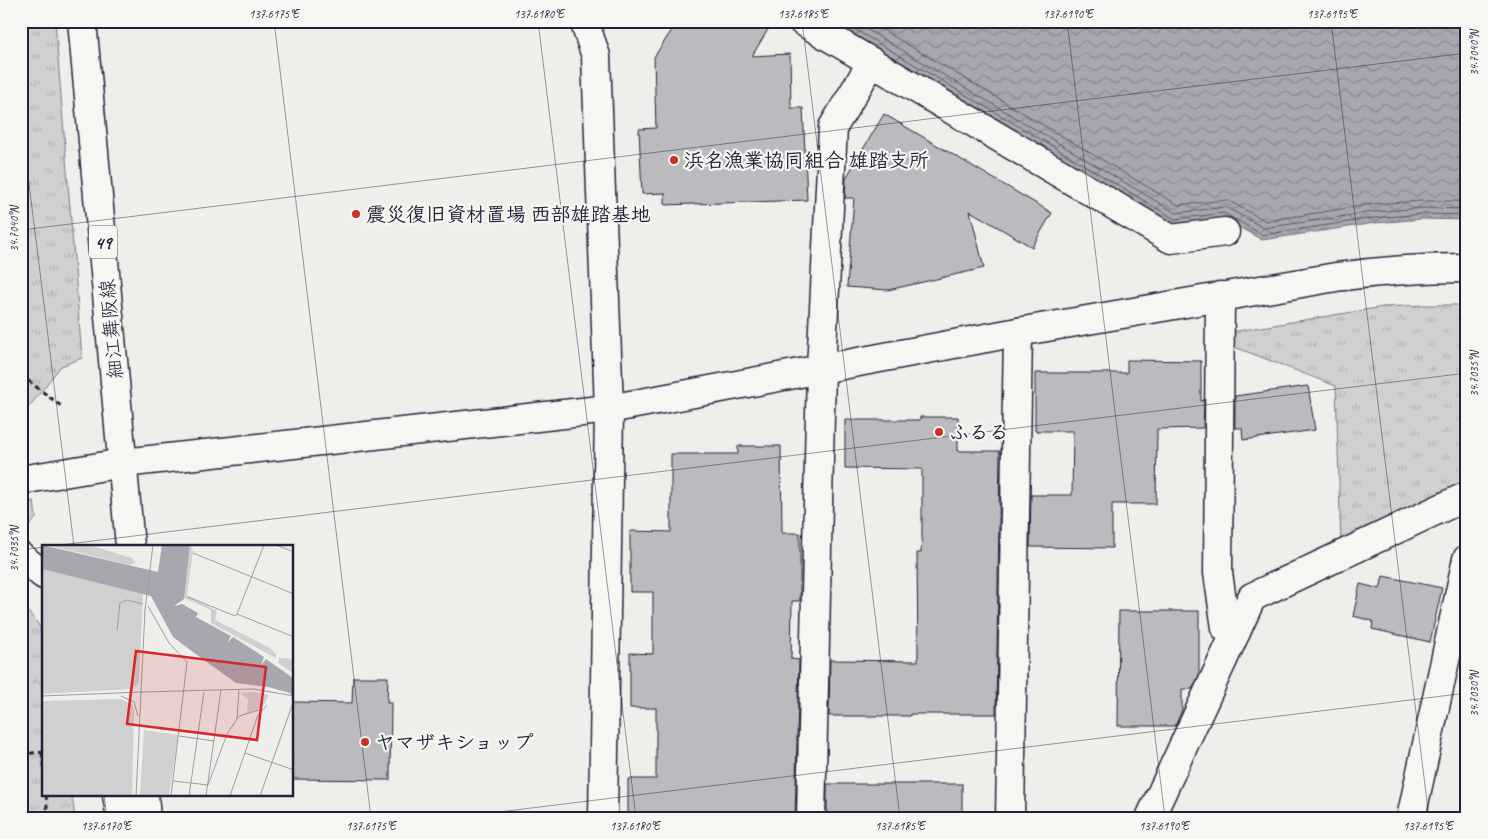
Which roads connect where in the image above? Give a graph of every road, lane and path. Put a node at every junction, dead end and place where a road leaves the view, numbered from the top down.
1 (82, 21) edge
2 (584, 21) edge
3 (802, 21) edge
4 (872, 62) junction
5 (1225, 232) dead end
6 (1467, 268) edge
7 (1220, 296) junction
8 (1018, 332) junction
9 (821, 369) junction
10 (21, 375) edge
11 (61, 406) dead end
12 (609, 409) junction
13 (123, 464) junction
14 (21, 480) edge
15 (1467, 496) edge
16 (130, 545) edge
17 (21, 557) edge
18 (1467, 559) edge
19 (42, 573) edge
20 (1236, 632) junction
21 (42, 752) edge
22 (21, 754) edge
23 (46, 796) edge
24 (117, 796) edge
25 (144, 796) edge
26 (48, 818) edge
27 (121, 818) edge
28 (146, 818) edge
29 (603, 818) edge
30 (811, 818) edge
31 (1010, 818) edge
32 (1150, 818) edge
33 (1411, 818) edge

1 - 13 street, 細江舞阪線 / 49
2 - 12 street
3 - 4 street
4 - 5 street
4 - 9 street
6 - 7 street
7 - 8 street
7 - 20 street
8 - 9 street
8 - 31 street
9 - 12 street
9 - 30 street
10 - 11 path
12 - 13 street
12 - 29 street
13 - 14 street
13 - 16 street, 細江舞阪線 / 49
15 - 20 street
17 - 19 street
18 - 33 street
20 - 32 street
21 - 22 path
23 - 26 path
24 - 27 street
25 - 28 street

